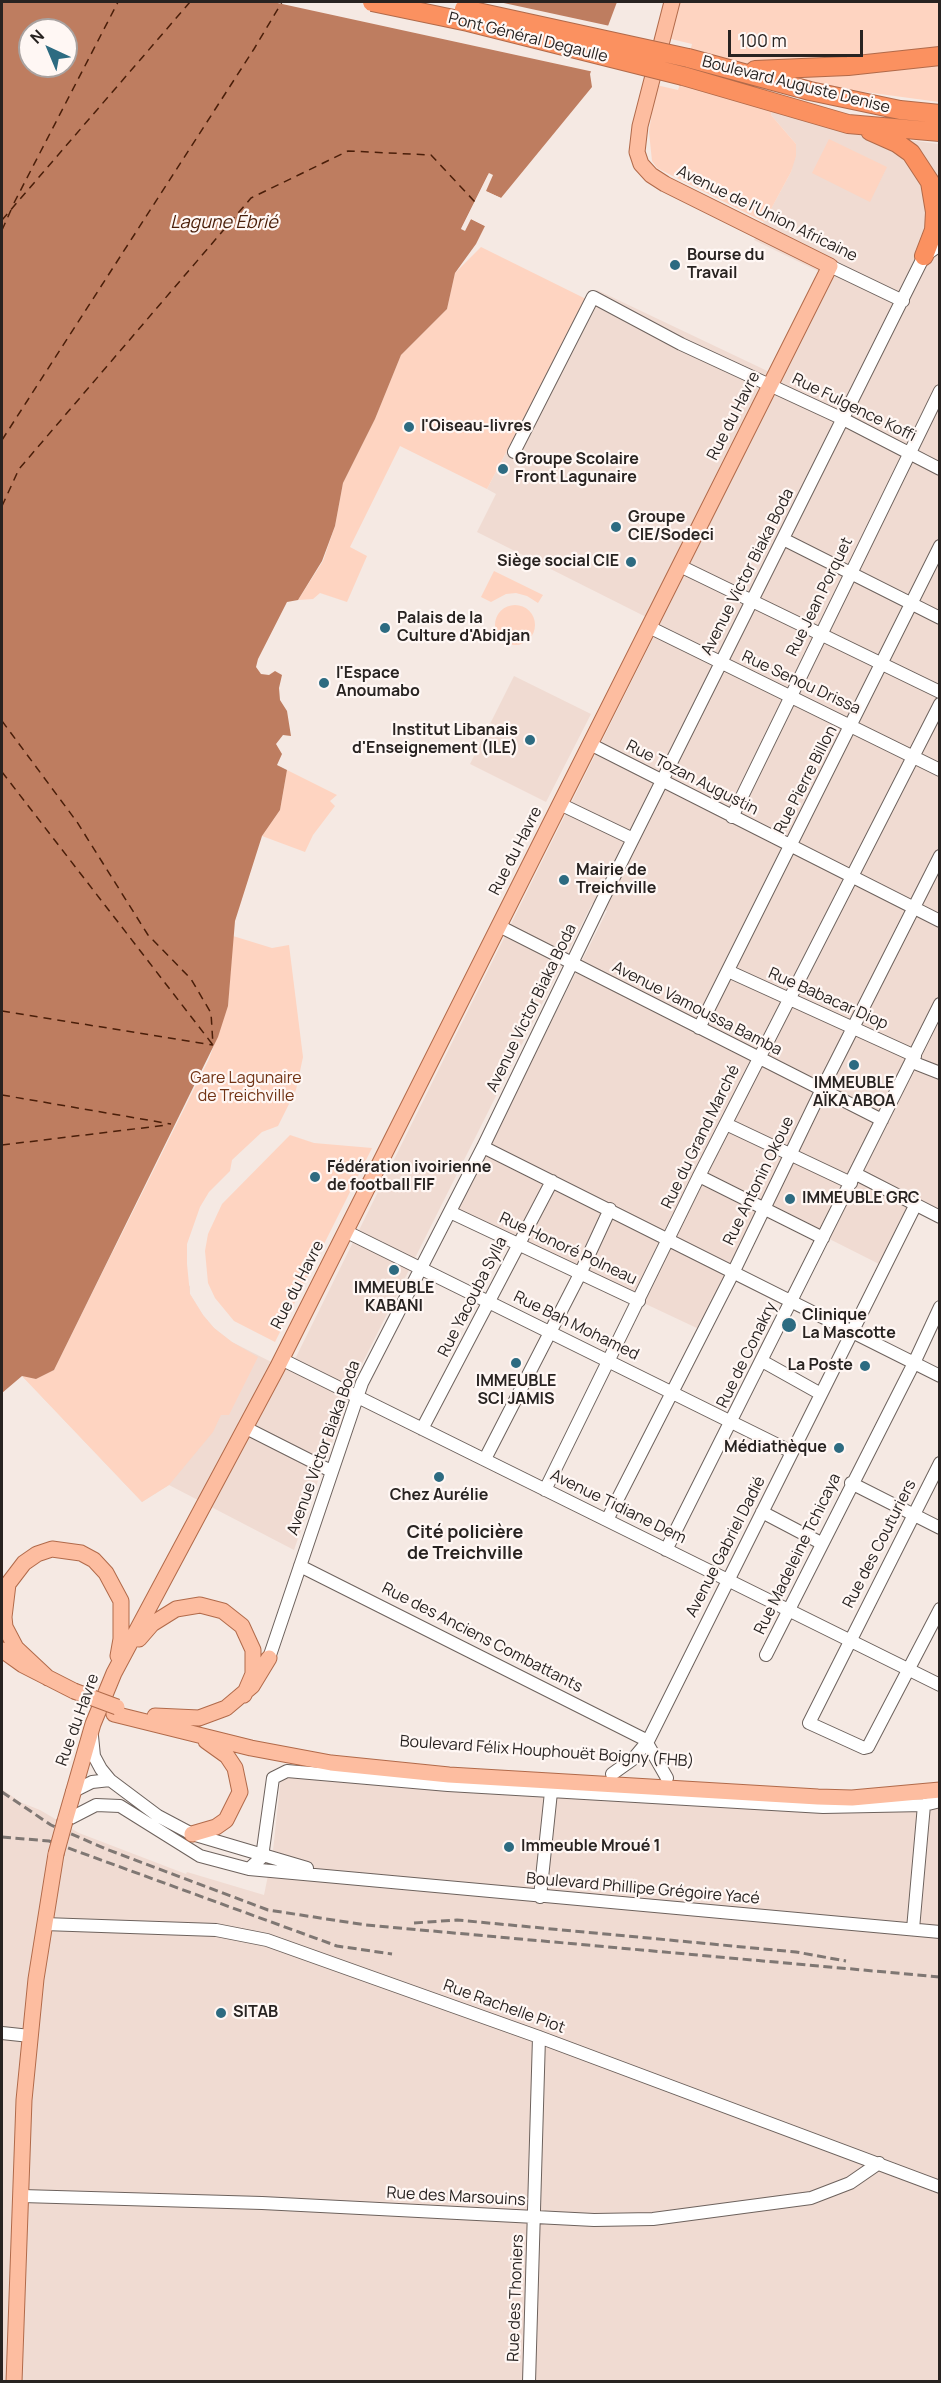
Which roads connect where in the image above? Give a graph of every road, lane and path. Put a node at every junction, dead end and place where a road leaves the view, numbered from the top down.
1 (372, 2) edge
2 (430, 2) edge
3 (672, 2) edge
4 (939, 56) edge
5 (688, 58) joint
6 (729, 69) junction
7 (683, 76) joint
8 (939, 114) edge
9 (848, 124) junction
10 (939, 132) edge
11 (939, 245) edge
12 (924, 256) junction
13 (830, 266) junction
14 (903, 300) junction
15 (770, 385) junction
16 (939, 392) edge
17 (843, 419) junction
18 (514, 452) dead end
19 (909, 454) junction
20 (939, 469) edge
21 (783, 538) junction
22 (939, 546) edge
23 (680, 566) junction
24 (850, 572) junction
25 (752, 601) junction
26 (911, 603) junction
27 (939, 618) edge
28 (649, 627) junction
29 (819, 635) junction
30 (721, 663) junction
31 (881, 665) junction
32 (939, 692) edge
33 (789, 697) junction
34 (939, 704) edge
35 (852, 725) junction
36 (590, 744) junction
37 (913, 756) junction
38 (939, 770) edge
39 (662, 781) junction
40 (560, 804) junction
41 (732, 817) junction
42 (633, 839) junction
43 (790, 847) junction
44 (939, 856) edge
45 (853, 877) junction
46 (914, 908) junction
47 (939, 921) edge
48 (498, 926) junction
49 (572, 964) junction
50 (728, 971) junction
51 (789, 1000) junction
52 (939, 1004) edge
53 (699, 1028) junction
54 (855, 1028) junction
55 (759, 1058) junction
56 (913, 1059) junction
57 (939, 1073) edge
58 (822, 1089) junction
59 (882, 1120) junction
60 (726, 1124) junction
61 (483, 1147) junction
62 (791, 1153) junction
63 (699, 1176) junction
64 (853, 1179) junction
65 (552, 1181) junction
66 (915, 1206) junction
67 (610, 1209) junction
68 (764, 1210) junction
69 (450, 1212) junction
70 (939, 1217) edge
71 (345, 1231) junction
72 (823, 1238) junction
73 (670, 1239) junction
74 (519, 1244) junction
75 (421, 1269) junction
76 (733, 1273) junction
77 (580, 1274) junction
78 (792, 1300) junction
79 (639, 1301) junction
80 (489, 1303) junction
81 (939, 1307) edge
82 (549, 1332) junction
83 (852, 1332) junction
84 (281, 1359) junction
85 (610, 1360) junction
86 (762, 1361) junction
87 (914, 1363) junction
88 (939, 1376) edge
89 (672, 1391) junction
90 (821, 1394) junction
91 (357, 1397) junction
92 (732, 1421) junction
93 (246, 1428) junction
94 (422, 1429) junction
95 (792, 1452) junction
96 (485, 1459) junction
97 (939, 1463) edge
98 (331, 1471) junction
99 (851, 1483) junction
100 (545, 1490) junction
101 (762, 1512) junction
102 (914, 1515) junction
103 (607, 1520) junction
104 (939, 1528) edge
105 (821, 1543) junction
106 (666, 1550) junction
107 (300, 1566) junction
108 (728, 1580) junction
109 (939, 1609) edge
110 (789, 1610) junction
111 (850, 1640) junction
112 (2, 1650) edge
113 (766, 1655) dead end
114 (269, 1658) joint
115 (2, 1663) edge
116 (907, 1669) junction
117 (114, 1674) junction
118 (48, 1678) junction
119 (939, 1685) edge
120 (73, 1695) junction
121 (244, 1695) junction
122 (115, 1711) junction
123 (155, 1716) junction
124 (93, 1724) junction
125 (193, 1734) junction
126 (648, 1742) junction
127 (379, 1768) junction
128 (612, 1774) junction
129 (667, 1778) junction
130 (110, 1780) junction
131 (939, 1780) edge
132 (402, 1781) junction
133 (939, 1790) edge
134 (72, 1792) junction
135 (551, 1792) junction
136 (883, 1796) junction
137 (939, 1802) edge
138 (924, 1805) junction
139 (901, 1806) junction
140 (65, 1821) junction
141 (192, 1834) junction
142 (262, 1857) junction
143 (249, 1869) junction
144 (343, 1877) junction
145 (540, 1897) junction
146 (44, 1924) junction
147 (914, 1929) junction
148 (939, 1932) edge
149 (2, 2033) edge
150 (30, 2036) junction
151 (539, 2037) junction
152 (879, 2163) junction
153 (939, 2187) edge
154 (22, 2196) junction
155 (536, 2218) junction
156 (14, 2382) edge
157 (529, 2382) edge

1 - 7 highway, Pont Général Degaulle, bridge
2 - 5 highway, Pont Général Degaulle, bridge
3 - 13 main road, Avenue de l'Union Africaine
4 - 6 highway
5 - 6 highway, Boulevard Auguste Denise
6 - 8 highway, Boulevard Auguste Denise
7 - 9 highway, Boulevard Auguste Denise
9 - 10 highway, Boulevard Auguste Denise
9 - 12 highway
11 - 12 street
12 - 14 street, Avenue Victor Biaka Boda
13 - 14 street, Avenue de l'Union Africaine
13 - 15 main road, Rue du Havre
14 - 17 street, Avenue Victor Biaka Boda
15 - 17 street, Rue Fulgence Koffi
15 - 18 street, Rue Fulgence Koffi
15 - 23 main road, Rue du Havre
16 - 19 street, Rue Jean Porquet
17 - 19 street, Rue Fulgence Koffi
17 - 21 street, Avenue Victor Biaka Boda
19 - 20 street, Rue Fulgence Koffi
19 - 24 street, Rue Jean Porquet
21 - 24 street
21 - 25 street, Avenue Victor Biaka Boda
22 - 26 street, Rue Pierre Billon
23 - 25 street
23 - 28 main road, Rue du Havre
24 - 26 street
24 - 29 street, Rue Jean Porquet
25 - 29 street
25 - 30 street, Avenue Victor Biaka Boda
26 - 27 street
26 - 31 street, Rue Pierre Billon
28 - 30 street, Rue Senou Drissa
28 - 36 main road, Rue du Havre
29 - 31 street
29 - 33 street, Rue Jean Porquet
30 - 33 street, Rue Senou Drissa
30 - 39 street, Avenue Victor Biaka Boda
31 - 32 street
31 - 35 street, Rue Pierre Billon
33 - 35 street, Rue Senou Drissa
33 - 41 street, Rue Jean Porquet
34 - 37 street, Rue du Grand Marché
35 - 37 street, Rue Senou Drissa
35 - 43 street, Rue Pierre Billon
36 - 39 street, Rue Tozan Augustin
36 - 40 main road, Rue du Havre
37 - 38 street, Rue Senou Drissa
37 - 45 street, Rue du Grand Marché
39 - 41 street, Rue Tozan Augustin
39 - 42 street, Avenue Victor Biaka Boda
40 - 42 street
40 - 48 main road, Rue du Havre
41 - 43 street, Rue Tozan Augustin
42 - 49 street, Avenue Victor Biaka Boda
43 - 45 street, Rue Tozan Augustin
43 - 50 street, Rue Pierre Billon
44 - 46 street, Rue Antonin Okoue
45 - 46 street, Rue Tozan Augustin
45 - 51 street, Rue du Grand Marché
46 - 47 street, Rue Tozan Augustin
46 - 54 street, Rue Antonin Okoue
48 - 49 street, Avenue Vamoussa Bamba
48 - 71 main road, Rue du Havre
49 - 53 street, Avenue Vamoussa Bamba
49 - 61 street, Avenue Victor Biaka Boda
50 - 51 street, Rue Babacar Diop
50 - 53 street, Rue Pierre Billon
51 - 54 street, Rue Babacar Diop
51 - 55 street, Rue du Grand Marché
52 - 56 street, Rue de Conakry
53 - 55 street, Avenue Vamoussa Bamba
54 - 56 street, Rue Babacar Diop
54 - 58 street, Rue Antonin Okoue
55 - 58 street, Avenue Vamoussa Bamba
55 - 60 street, Rue du Grand Marché
56 - 57 street, Rue Babacar Diop
56 - 59 street, Rue de Conakry
58 - 59 street, Avenue Vamoussa Bamba
58 - 62 street, Rue Antonin Okoue
59 - 64 street, Rue de Conakry
60 - 62 street
60 - 63 street, Rue du Grand Marché
61 - 65 street
61 - 69 street, Avenue Victor Biaka Boda
62 - 64 street
62 - 68 street, Rue Antonin Okoue
63 - 68 street
63 - 73 street, Rue du Grand Marché
64 - 66 street
64 - 72 street, Rue de Conakry
65 - 67 street
65 - 74 street, Rue Yacouba Sylla
66 - 70 street
66 - 83 street, Avenue Gabriel Dadié
67 - 73 street
67 - 77 street
68 - 72 street
68 - 76 street, Rue Antonin Okoue
69 - 74 street, Rue Honoré Polneau
69 - 75 street, Avenue Victor Biaka Boda
71 - 75 street, Rue Bah Mohamed
71 - 84 main road, Rue du Havre
72 - 78 street, Rue de Conakry
73 - 76 street
73 - 79 street, Rue du Grand Marché
74 - 77 street, Rue Honoré Polneau
74 - 80 street, Rue Yacouba Sylla
75 - 80 street, Rue Bah Mohamed
75 - 91 street, Avenue Victor Biaka Boda
76 - 78 street
76 - 89 street, Rue Antonin Okoue
77 - 79 street, Rue Honoré Polneau
77 - 82 street
78 - 83 street
78 - 86 street, Rue de Conakry
79 - 85 street, Rue du Grand Marché
80 - 82 street, Rue Bah Mohamed
80 - 94 street, Rue Yacouba Sylla
81 - 87 street, Rue Madeleine Tchicaya
82 - 85 street, Rue Bah Mohamed
82 - 96 street
83 - 87 street
83 - 90 street, Avenue Gabriel Dadié
84 - 91 street, Avenue Tidiane Dem
84 - 93 main road, Rue du Havre
85 - 89 street, Rue Bah Mohamed
85 - 100 street, Rue du Grand Marché
86 - 90 street
86 - 92 street, Rue de Conakry
87 - 88 street
87 - 99 street, Rue Madeleine Tchicaya
89 - 92 street, Rue Bah Mohamed
89 - 103 street, Rue Antonin Okoue
90 - 95 street, Avenue Gabriel Dadié
91 - 94 street, Avenue Tidiane Dem
91 - 98 street, Avenue Victor Biaka Boda
92 - 95 street, Rue Bah Mohamed
92 - 106 street, Rue de Conakry
93 - 98 street
93 - 117 main road, Rue du Havre
94 - 96 street, Avenue Tidiane Dem
95 - 101 street, Avenue Gabriel Dadié
96 - 100 street, Avenue Tidiane Dem
97 - 102 street, Rue des Couturiers
98 - 107 street, Avenue Victor Biaka Boda
99 - 102 street
99 - 105 street, Rue Madeleine Tchicaya
100 - 103 street, Avenue Tidiane Dem
101 - 105 street
101 - 108 street, Avenue Gabriel Dadié
102 - 104 street
102 - 111 street, Rue des Couturiers
103 - 106 street, Avenue Tidiane Dem
105 - 110 street, Rue Madeleine Tchicaya
106 - 108 street, Avenue Tidiane Dem
107 - 114 street, Avenue Victor Biaka Boda
107 - 126 street, Rue des Anciens Combattants
108 - 110 street, Avenue Tidiane Dem
108 - 126 street, Avenue Gabriel Dadié
109 - 116 street
110 - 111 street, Avenue Tidiane Dem
110 - 113 street, Rue Madeleine Tchicaya
111 - 116 street, Avenue Tidiane Dem
111 - 116 street, Rue des Couturiers
112 - 118 main road
114 - 121 main road
115 - 120 main road
116 - 119 street, Avenue Tidiane Dem
117 - 118 main road
117 - 121 main road
117 - 124 main road, Rue du Havre
118 - 120 main road
120 - 122 main road, bridge
121 - 123 main road
122 - 123 main road
122 - 125 main road
123 - 128 main road, Boulevard Félix Houphouët Boigny (FHB)
124 - 130 street, Boulevard Phillipe Grégoire Yacé
124 - 134 main road, Rue du Havre
125 - 127 main road, Boulevard Félix Houphouët Boigny (FHB)
125 - 141 main road
126 - 128 street, Avenue Gabriel Dadié
126 - 129 street
127 - 132 main road
127 - 136 main road, Boulevard Félix Houphouët Boigny (FHB)
128 - 129 main road, Boulevard Félix Houphouët Boigny (FHB)
129 - 131 main road, Boulevard Félix Houphouët Boigny (FHB)
130 - 134 street
130 - 141 street, Boulevard Phillipe Grégoire Yacé
132 - 135 street
132 - 142 street
133 - 136 main road, Boulevard Félix Houphouët Boigny (FHB)
134 - 140 main road, Rue du Havre
135 - 139 street
135 - 145 street
136 - 139 main road
137 - 138 street
138 - 139 street
138 - 147 street
140 - 143 street, Boulevard Phillipe Grégoire Yacé
140 - 146 main road, Rue du Havre, bridge
141 - 142 street, Boulevard Phillipe Grégoire Yacé
142 - 143 street
142 - 144 street, Boulevard Phillipe Grégoire Yacé
143 - 144 street, Boulevard Phillipe Grégoire Yacé
144 - 145 street, Boulevard Phillipe Grégoire Yacé
145 - 147 street, Boulevard Phillipe Grégoire Yacé
146 - 150 main road, Rue du Havre
146 - 151 street, Rue Rachelle Piot
147 - 148 street, Boulevard Phillipe Grégoire Yacé
149 - 150 street
150 - 154 main road, Rue du Havre
151 - 152 street, Rue Rachelle Piot
151 - 155 street, Rue des Thoniers
152 - 153 street, Rue Rachelle Piot
152 - 155 street, Rue des Marsouins
154 - 155 street, Rue des Marsouins
154 - 156 main road, Rue du Havre
155 - 157 street, Rue des Thoniers

